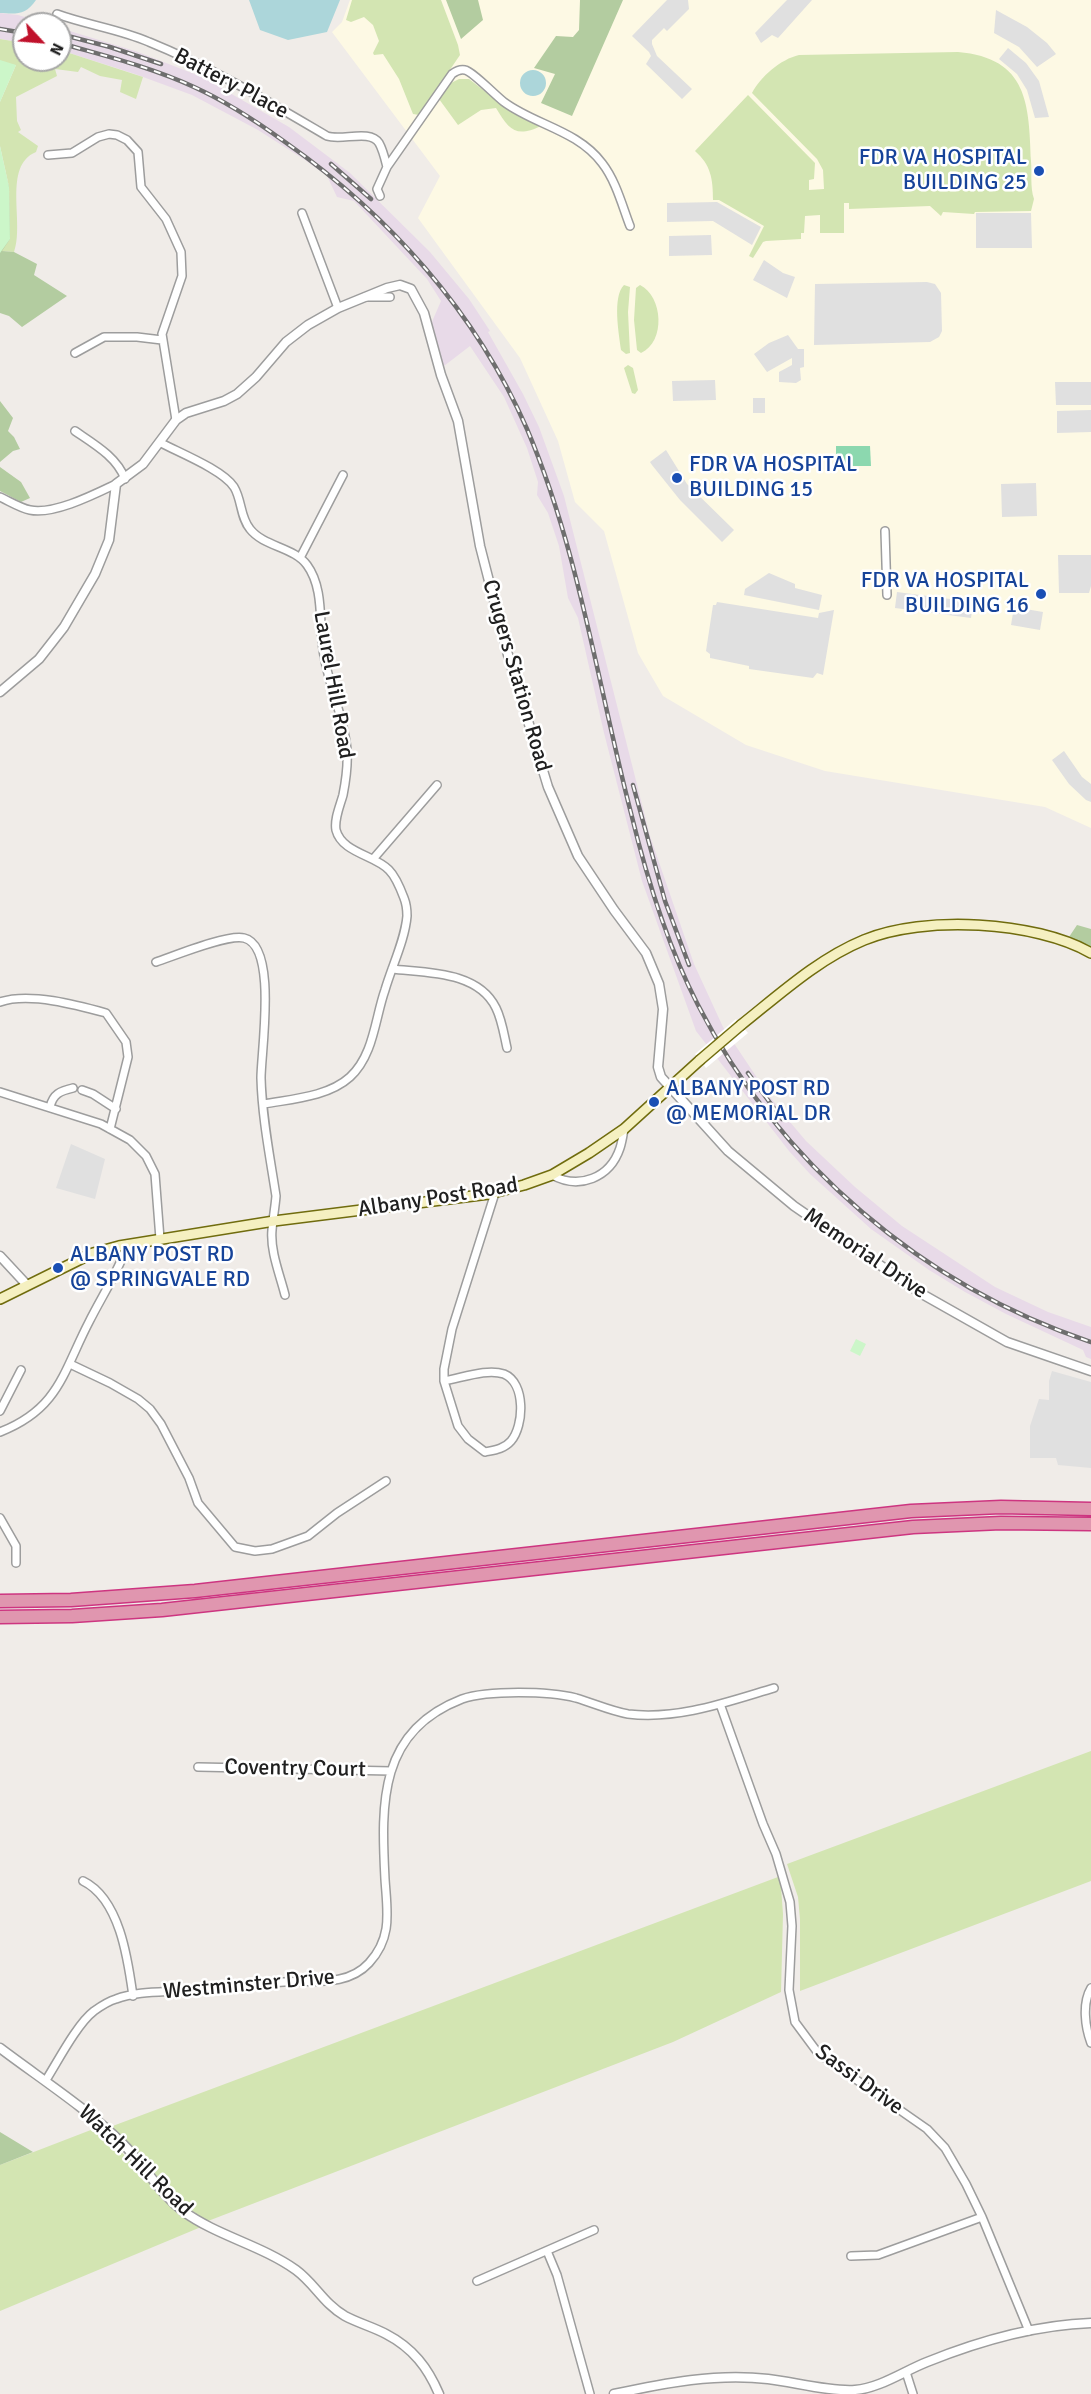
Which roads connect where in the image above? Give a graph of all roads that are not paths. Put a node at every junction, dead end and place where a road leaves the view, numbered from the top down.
1 (72, 19) edge
2 (48, 155) dead end
3 (387, 167) junction
4 (380, 196) dead end
5 (303, 213) dead end
6 (630, 226) dead end
7 (365, 297) junction
8 (390, 297) dead end
9 (338, 308) junction
10 (162, 340) junction
11 (75, 353) dead end
12 (176, 420) junction
13 (75, 431) dead end
14 (161, 443) junction
15 (343, 475) dead end
16 (125, 479) junction
17 (116, 484) junction
18 (0, 497) edge
19 (885, 531) dead end
20 (300, 558) junction
21 (887, 595) dead end
22 (0, 692) edge
23 (437, 785) dead end
24 (374, 858) junction
25 (1091, 952) edge
26 (156, 962) dead end
27 (392, 969) junction
28 (0, 1002) edge
29 (507, 1048) dead end
30 (73, 1088) dead end
31 (671, 1088) junction
32 (82, 1090) dead end
33 (0, 1092) edge
34 (264, 1104) junction
35 (50, 1107) junction
36 (116, 1108) junction
37 (110, 1129) junction
38 (624, 1129) junction
39 (552, 1175) junction
40 (495, 1192) junction
41 (274, 1221) junction
42 (160, 1239) junction
43 (128, 1245) junction
44 (0, 1256) edge
45 (27, 1285) junction
46 (285, 1295) dead end
47 (0, 1299) edge
48 (70, 1364) junction
49 (21, 1370) dead end
50 (1091, 1371) edge
51 (444, 1381) junction
52 (0, 1411) edge
53 (0, 1432) edge
54 (386, 1481) dead end
55 (1091, 1509) edge
56 (0, 1518) edge
57 (1091, 1524) edge
58 (16, 1563) dead end
59 (0, 1601) edge
60 (0, 1617) edge
61 (774, 1688) dead end
62 (720, 1704) junction
63 (198, 1767) dead end
64 (391, 1771) junction
65 (83, 1881) dead end
66 (1091, 1988) edge
67 (133, 1996) junction
68 (1091, 2043) edge
69 (0, 2048) edge
70 (46, 2080) junction
71 (982, 2217) junction
72 (594, 2230) dead end
73 (547, 2251) junction
74 (851, 2256) dead end
75 (477, 2281) dead end
76 (1091, 2323) edge
77 (1029, 2331) junction
78 (906, 2372) junction
79 (439, 2394) edge
80 (590, 2394) edge
81 (614, 2394) edge
82 (914, 2394) edge

1 - 3 street, Battery Place
2 - 10 street
3 - 4 street
3 - 6 street
5 - 9 street
7 - 8 street
7 - 9 street, Crugers Station Road
7 - 31 street, Crugers Station Road
9 - 12 street, Crugers Station Road
10 - 11 street
10 - 12 street
12 - 14 street
13 - 16 street
14 - 16 street
14 - 20 street
15 - 20 street
16 - 17 street
17 - 18 street
17 - 22 street
19 - 21 street
20 - 24 street, Laurel Hill Road
23 - 24 street
24 - 27 street, Laurel Hill Road
25 - 31 main road, Albany Post Road, bridge
26 - 34 street
27 - 29 street
27 - 34 street, Laurel Hill Road
28 - 36 street
30 - 35 street
31 - 38 main road, Albany Post Road
31 - 50 street, Memorial Drive
32 - 36 street
33 - 35 street
34 - 41 street
35 - 37 street
36 - 37 street
37 - 42 street
38 - 39 main road, Albany Post Road
38 - 39 street
39 - 40 main road, Albany Post Road
40 - 41 main road, Albany Post Road
40 - 51 street
41 - 42 main road, Albany Post Road
41 - 46 street
42 - 43 main road, Albany Post Road
43 - 45 main road, Albany Post Road
43 - 48 street
44 - 45 street
45 - 47 main road, Albany Post Road
48 - 53 street
48 - 54 street
49 - 52 street
51 - 51 street
55 - 59 highway
56 - 58 street
57 - 60 highway
61 - 62 street, Westminster Drive
62 - 64 street, Westminster Drive
62 - 71 street, Sassi Drive
63 - 64 street, Coventry Court
64 - 67 street, Westminster Drive
65 - 67 street
66 - 68 street
67 - 70 street, Westminster Drive
69 - 70 street, Watch Hill Road
70 - 79 street, Watch Hill Road
71 - 74 street
71 - 77 street, Sassi Drive
72 - 73 street
73 - 75 street
73 - 80 street
76 - 77 street
77 - 78 street
78 - 81 street
78 - 82 street

